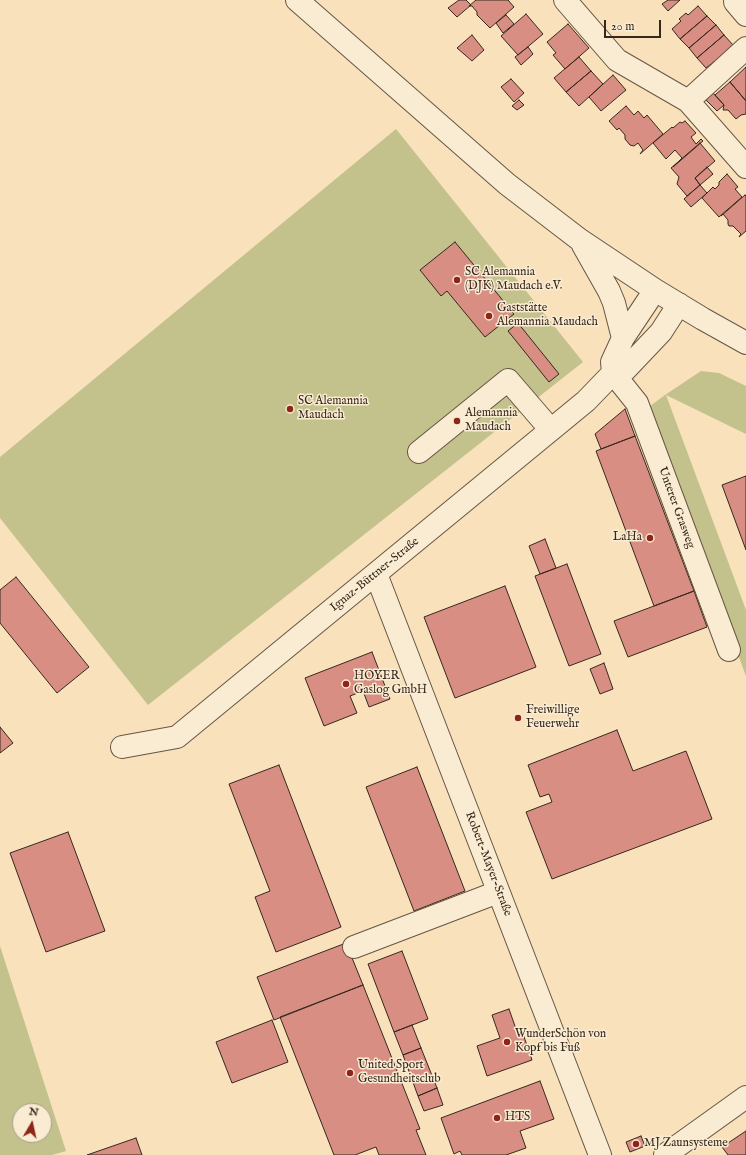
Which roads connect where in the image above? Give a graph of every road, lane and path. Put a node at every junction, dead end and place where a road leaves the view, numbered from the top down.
1 (297, 0) edge
2 (565, 0) edge
3 (746, 48) edge
4 (688, 100) junction
5 (746, 167) edge
6 (580, 240) junction
7 (655, 290) junction
8 (679, 304) junction
9 (623, 338) junction
10 (746, 343) edge
11 (613, 373) junction
12 (550, 430) junction
13 (419, 452) dead end
14 (376, 574) junction
15 (729, 650) dead end
16 (122, 747) dead end
17 (498, 892) junction
18 (354, 947) dead end
19 (746, 1097) edge
20 (600, 1155) edge
21 (665, 1155) edge

1 - 6 street
2 - 4 street
3 - 4 street
4 - 5 street
6 - 7 street
6 - 9 street
7 - 8 street
7 - 9 street
8 - 10 street
8 - 11 street, Ignaz-Büttner-Straße
9 - 11 street
11 - 12 street, Ignaz-Büttner-Straße
11 - 15 street, Unterer Grasweg
12 - 13 street
12 - 14 street, Ignaz-Büttner-Straße
14 - 16 street, Ignaz-Büttner-Straße
14 - 17 street, Robert-Mayer-Straße
17 - 18 street
17 - 20 street, Robert-Mayer-Straße
19 - 21 street

